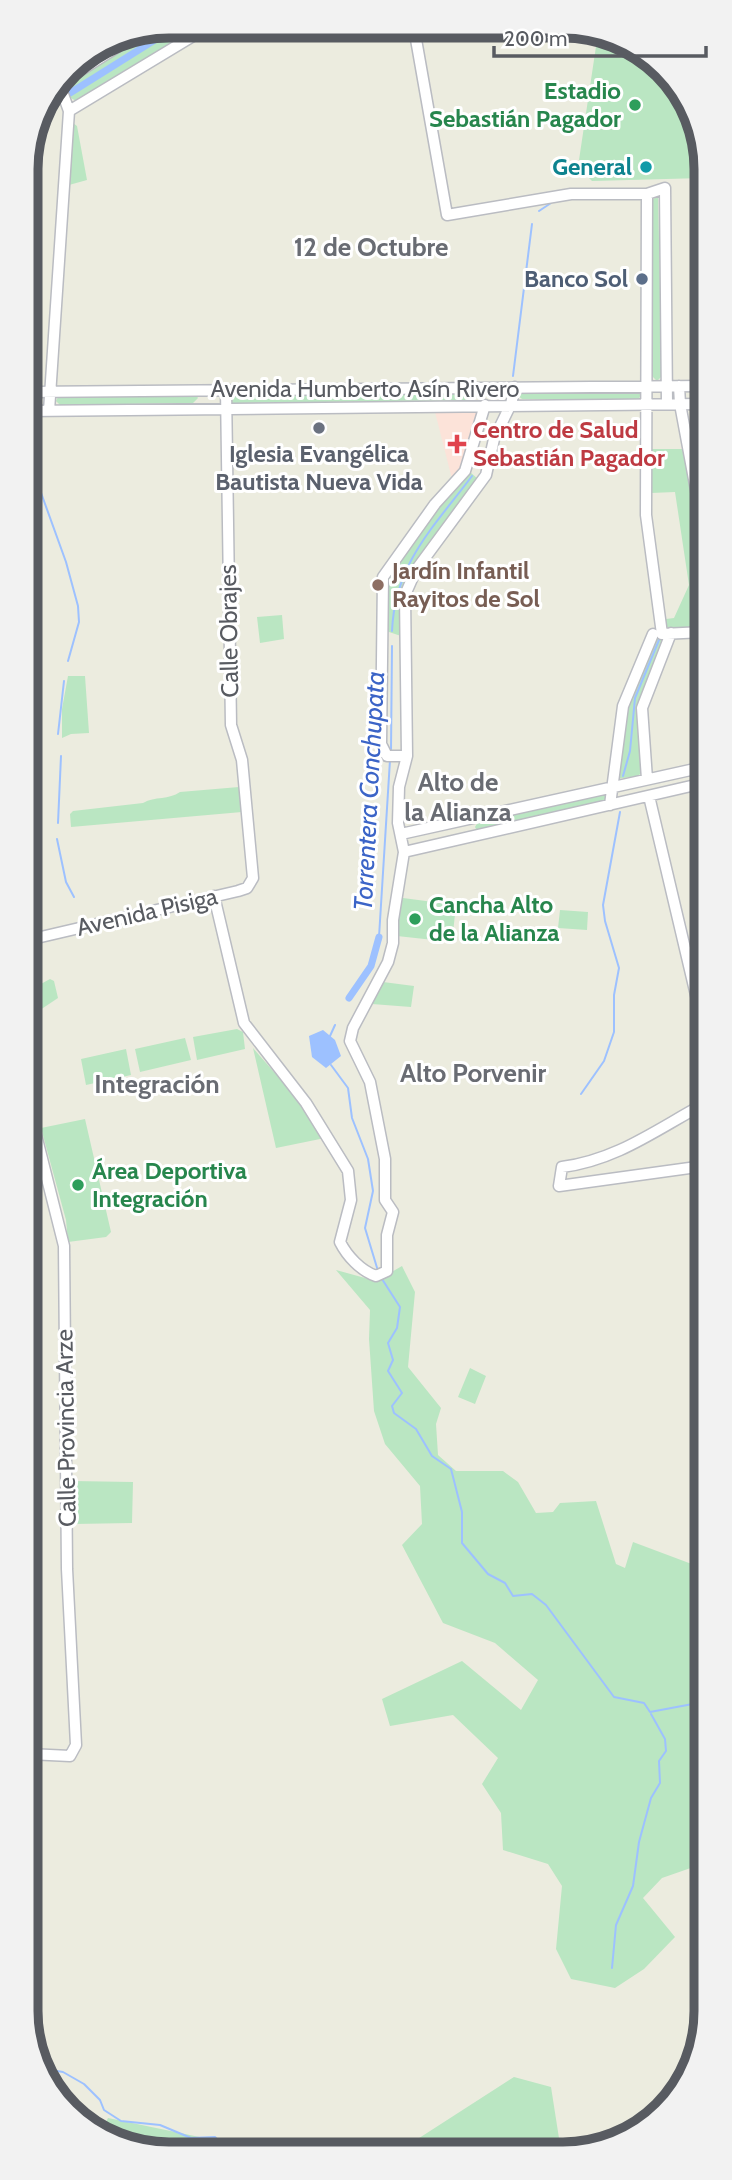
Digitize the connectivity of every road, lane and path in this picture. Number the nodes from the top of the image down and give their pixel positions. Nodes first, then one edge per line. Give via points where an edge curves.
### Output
1 (188, 38) edge
2 (416, 38) edge
3 (63, 94) edge
4 (69, 111) junction
5 (647, 194) junction
6 (646, 386) junction
7 (666, 386) junction
8 (680, 386) junction
9 (694, 386) edge
10 (476, 387) junction
11 (515, 387) junction
12 (226, 390) junction
13 (39, 392) edge
14 (49, 392) junction
15 (511, 404) junction
16 (645, 404) junction
17 (667, 404) junction
18 (680, 404) junction
19 (694, 404) edge
20 (483, 405) junction
21 (226, 408) junction
22 (39, 411) edge
23 (49, 411) junction
24 (694, 478) edge
25 (694, 632) edge
26 (662, 634) junction
27 (398, 756) junction
28 (694, 769) edge
29 (647, 779) junction
30 (694, 785) edge
31 (611, 788) junction
32 (649, 796) junction
33 (610, 805) junction
34 (401, 834) junction
35 (404, 852) junction
36 (253, 870) joint
37 (214, 896) junction
38 (39, 937) edge
39 (694, 986) edge
40 (693, 1110) edge
41 (38, 1145) edge
42 (693, 1167) edge
43 (38, 1754) edge

1 - 4 street
2 - 5 street via 447,215 571,194
3 - 4 street
4 - 14 street
5 - 6 street
5 - 7 street via 665,188
6 - 7 street, Avenida Humberto Asín Rivero
6 - 11 street, Avenida Humberto Asín Rivero
6 - 16 street
7 - 8 street, Avenida Humberto Asín Rivero
7 - 17 street
8 - 9 street, Avenida Humberto Asín Rivero
8 - 18 street
10 - 11 street, Avenida Humberto Asín Rivero
10 - 12 street, Avenida Humberto Asín Rivero
10 - 20 street
11 - 15 street
12 - 14 street, Avenida Humberto Asín Rivero
12 - 21 street, Calle Obrajes
13 - 14 street, Avenida Humberto Asín Rivero
14 - 23 street
15 - 16 street, Avenida Humberto Asín Rivero
15 - 20 street, Avenida Humberto Asín Rivero
15 - 27 street via 494,439 486,475 407,588
16 - 17 street, Avenida Humberto Asín Rivero
16 - 26 street via 646,515
17 - 18 street, Avenida Humberto Asín Rivero
18 - 19 street, Avenida Humberto Asín Rivero
18 - 24 street
20 - 21 street, Avenida Humberto Asín Rivero
20 - 27 street via 466,471 435,504 383,578 381,744
21 - 23 street, Avenida Humberto Asín Rivero
21 - 36 street, Calle Obrajes via 231,725 242,760
22 - 23 street, Avenida Humberto Asín Rivero
25 - 26 street
26 - 29 street via 642,708
26 - 31 street via 623,706
27 - 34 street
28 - 29 street
29 - 31 street
30 - 32 street
31 - 33 street
31 - 34 street
32 - 33 street
32 - 39 street
33 - 35 street
34 - 35 street
35 - 37 street via 391,953 351,1041 370,1082 385,1159 385,1200 393,1212 387,1235 387,1271 376,1276 348,1255 340,1242 351,1200 344,1161 244,1023
36 - 37 street, Avenida Pisiga via 247,888
37 - 38 street, Avenida Pisiga
40 - 42 street via 632,1146 597,1161 562,1167 559,1186
41 - 43 street, Calle Provincia Arze via 64,1246 67,1569 76,1745 70,1756

